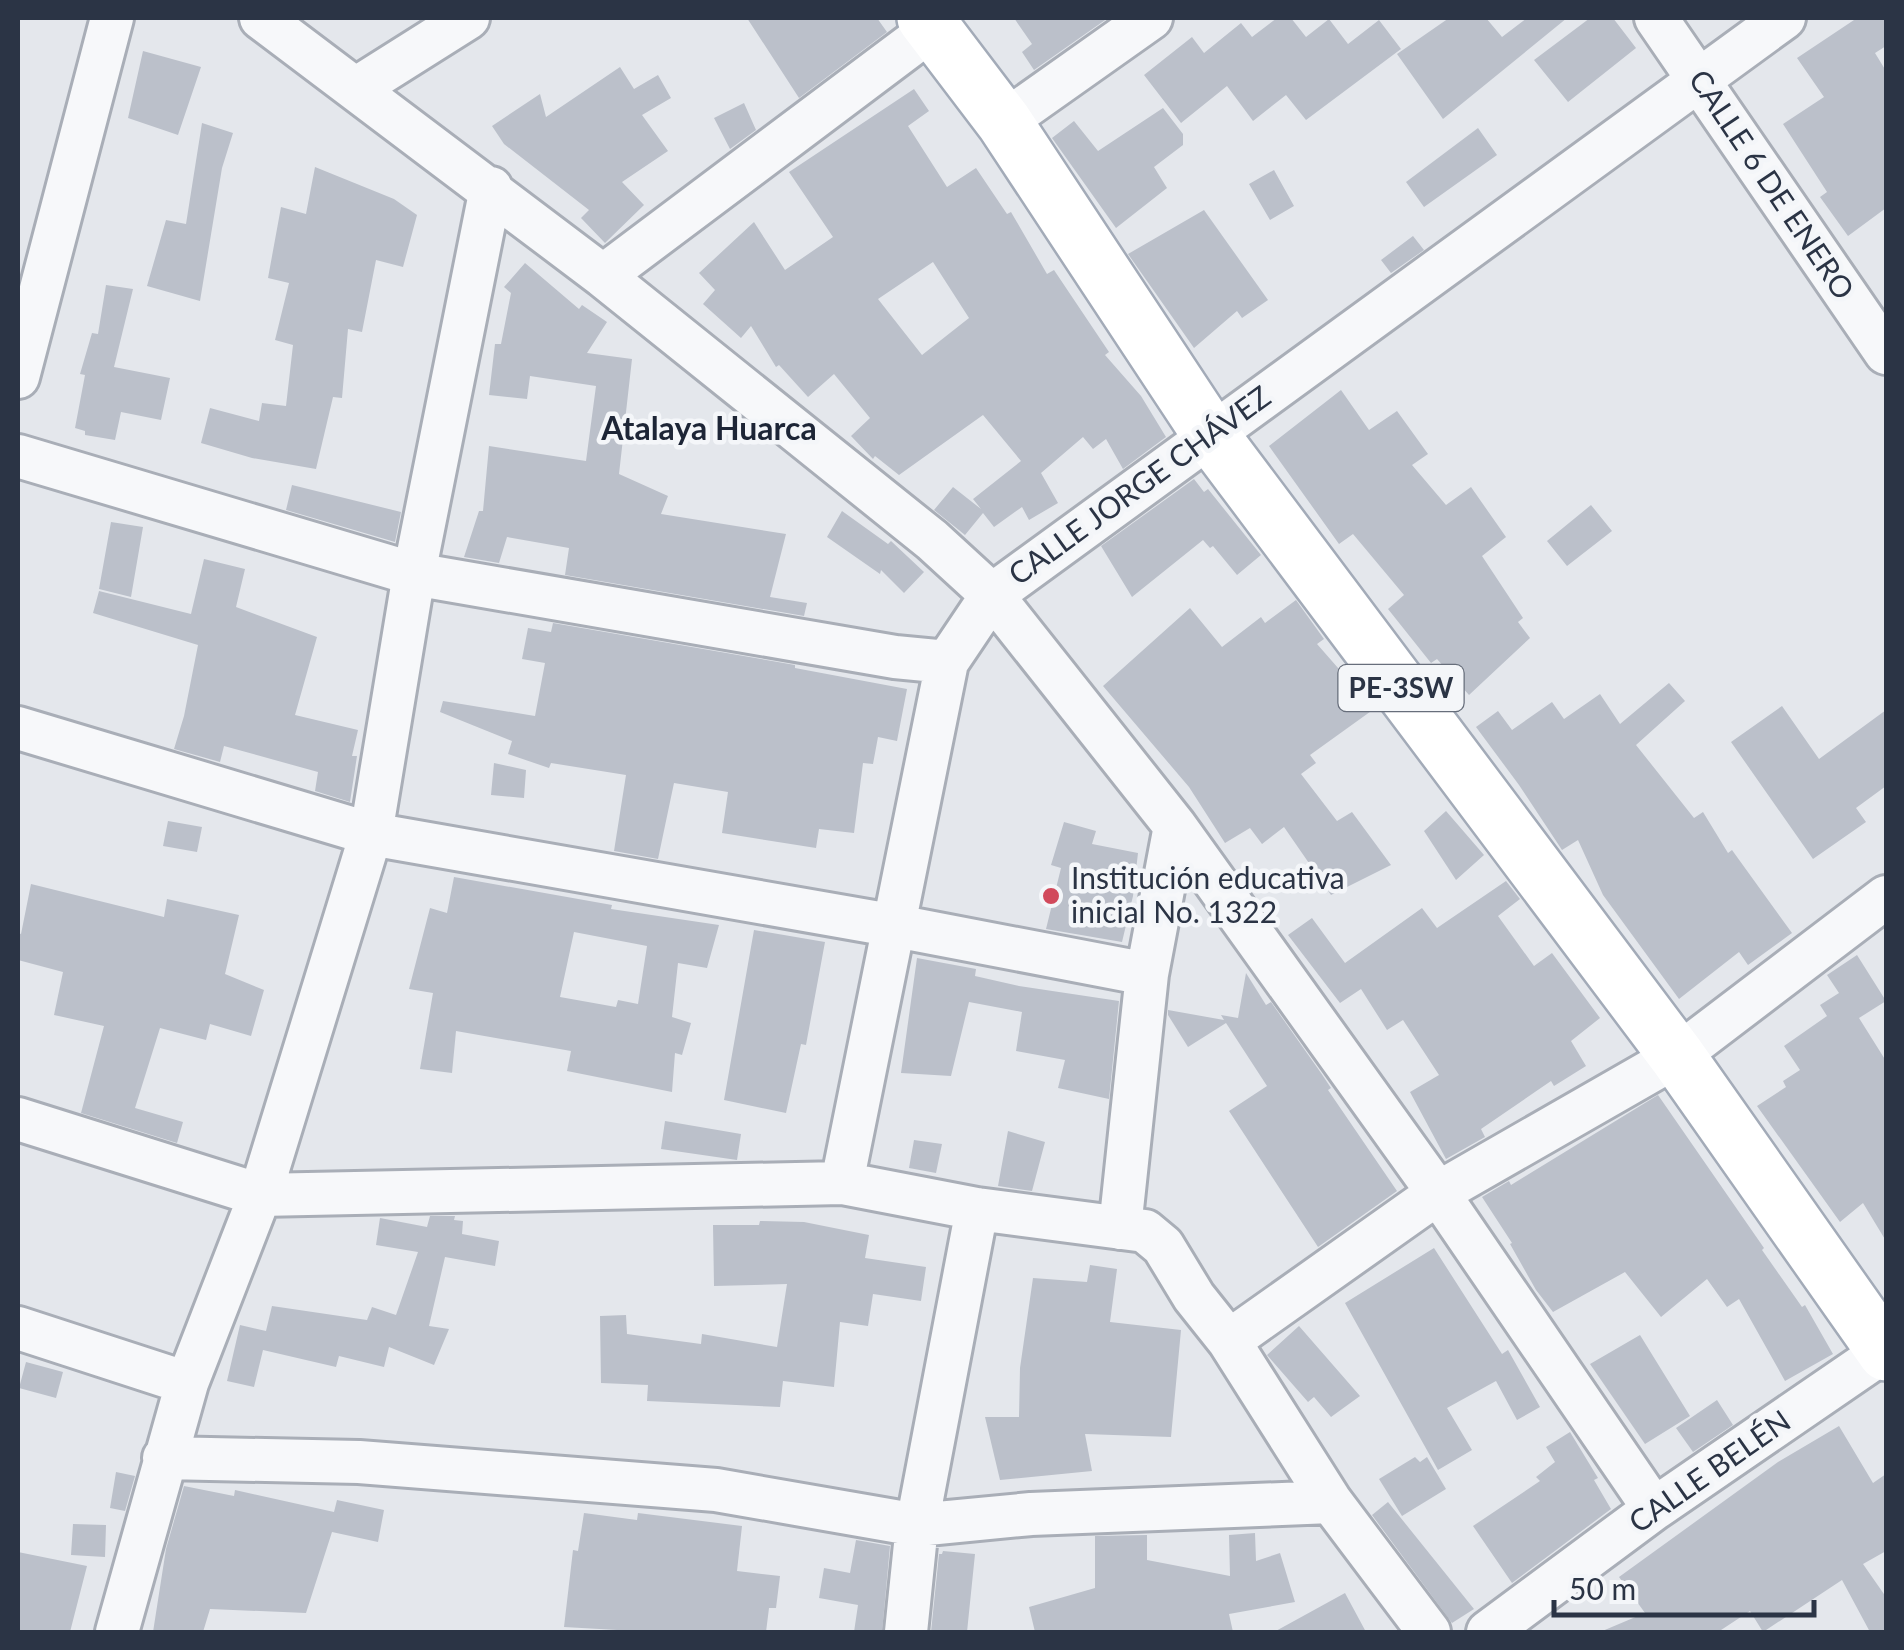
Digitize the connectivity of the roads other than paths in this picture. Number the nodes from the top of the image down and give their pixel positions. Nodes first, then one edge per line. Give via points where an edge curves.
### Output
1 (112, 18) edge
2 (261, 18) edge
3 (468, 18) edge
4 (1151, 18) edge
5 (1656, 18) edge
6 (1784, 18) edge
7 (928, 23) edge
8 (1698, 78) junction
9 (356, 88) junction
10 (1004, 122) junction
11 (490, 188) junction
12 (33, 248) edge
13 (603, 276) junction
14 (1886, 353) edge
15 (18, 377) edge
16 (1210, 434) junction
17 (18, 456) edge
18 (414, 574) junction
19 (992, 596) junction
20 (947, 662) junction
21 (18, 728) edge
22 (1175, 826) junction
23 (371, 834) junction
24 (1886, 897) edge
25 (896, 926) junction
26 (1146, 974) junction
27 (1677, 1056) junction
28 (18, 1119) edge
29 (842, 1183) junction
30 (1438, 1193) junction
31 (260, 1195) junction
32 (977, 1209) junction
33 (1120, 1228) junction
34 (18, 1328) edge
35 (1229, 1342) junction
36 (1886, 1351) edge
37 (186, 1383) junction
38 (164, 1458) junction
39 (1330, 1502) junction
40 (1654, 1509) junction
41 (917, 1524) junction
42 (116, 1632) edge
43 (906, 1632) edge
44 (1429, 1632) edge
45 (1488, 1632) edge

1 - 12 street
2 - 9 street
3 - 9 street
4 - 10 street
5 - 8 street, CALLE 6 DE ENERO
6 - 8 street, CALLE JORGE CHÁVEZ
7 - 10 main road, PE-3SW
7 - 13 street
8 - 14 street, CALLE 6 DE ENERO
8 - 16 street, CALLE JORGE CHÁVEZ
9 - 11 street
10 - 16 main road, PE-3SW
11 - 13 street
11 - 18 street
12 - 15 street
13 - 19 street via 932,540
16 - 19 street, CALLE JORGE CHÁVEZ
16 - 27 main road, PE-3SW
17 - 18 street
18 - 20 street
18 - 23 street
19 - 20 street, CALLE JORGE CHÁVEZ
19 - 22 street
20 - 25 street, CALLE JORGE CHÁVEZ
21 - 23 street
22 - 26 street
22 - 30 street
23 - 25 street
23 - 31 street
24 - 27 street
25 - 26 street
25 - 29 street, CALLE JORGE CHÁVEZ
26 - 33 street
27 - 30 street
27 - 36 main road, PE-3SW
28 - 31 street
29 - 31 street
29 - 32 street
30 - 35 street
30 - 40 street
31 - 37 street
32 - 33 street
32 - 41 street
33 - 35 street via 1145,1231 1163,1246
34 - 37 street
35 - 39 street
36 - 40 street, CALLE BELÉN
37 - 38 street
38 - 41 street via 359,1462 716,1490
38 - 42 street
39 - 41 street
39 - 44 street
40 - 45 street, CALLE BELÉN
41 - 43 street

